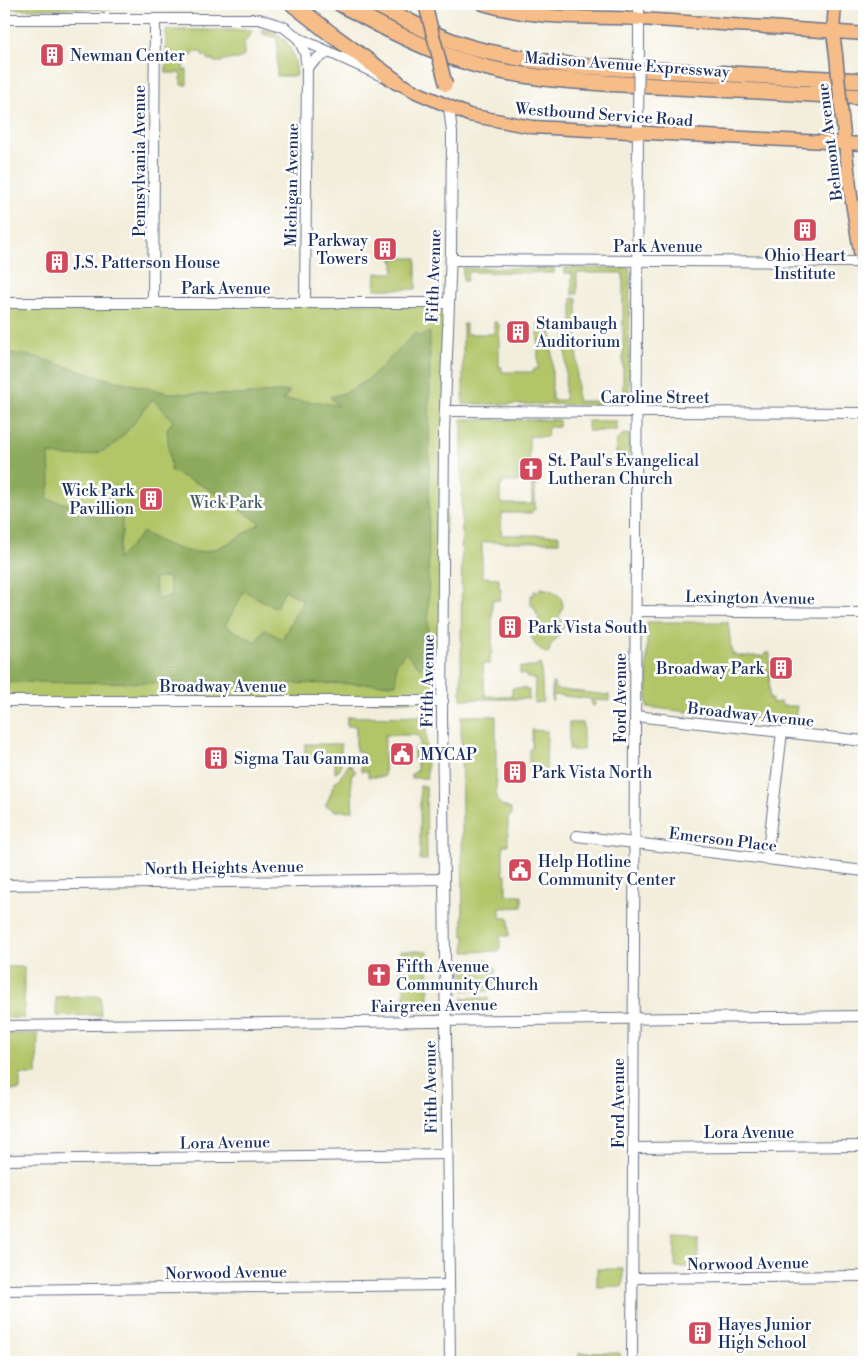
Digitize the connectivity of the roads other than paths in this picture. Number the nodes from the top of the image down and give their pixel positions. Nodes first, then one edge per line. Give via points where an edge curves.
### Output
1 (293, 4) edge
2 (341, 4) edge
3 (375, 4) edge
4 (425, 4) edge
5 (483, 4) edge
6 (639, 4) edge
7 (835, 4) edge
8 (4, 19) edge
9 (155, 19) junction
10 (639, 19) junction
11 (833, 32) junction
12 (864, 34) edge
13 (298, 38) junction
14 (329, 52) junction
15 (307, 68) junction
16 (864, 81) edge
17 (396, 82) junction
18 (864, 96) edge
19 (449, 107) junction
20 (638, 133) junction
21 (844, 144) junction
22 (864, 144) edge
23 (451, 260) junction
24 (638, 260) junction
25 (863, 262) edge
26 (864, 276) edge
27 (4, 302) edge
28 (305, 302) junction
29 (153, 303) junction
30 (449, 303) junction
31 (445, 411) junction
32 (637, 412) junction
33 (864, 413) edge
34 (636, 611) junction
35 (864, 613) edge
36 (4, 701) edge
37 (443, 701) junction
38 (635, 716) junction
39 (782, 732) junction
40 (864, 741) edge
41 (577, 836) dead end
42 (635, 843) junction
43 (767, 859) junction
44 (864, 871) edge
45 (444, 879) junction
46 (4, 885) edge
47 (864, 1016) edge
48 (634, 1018) junction
49 (445, 1020) junction
50 (4, 1026) edge
51 (864, 1146) edge
52 (633, 1148) junction
53 (447, 1154) junction
54 (4, 1160) edge
55 (864, 1276) edge
56 (632, 1278) junction
57 (449, 1285) junction
58 (4, 1290) edge
59 (450, 1362) edge
60 (632, 1362) edge

1 - 17 highway
2 - 18 highway, Madison Avenue Expressway via 425,47 458,60 511,73 550,79
3 - 16 highway, Madison Avenue Expressway via 455,42 531,61
4 - 19 main road, Fifth Avenue, bridge
5 - 10 main road via 540,16
6 - 10 street, Ford Avenue
7 - 11 main road, Belmont Avenue
8 - 9 street, Westbound Service Road
9 - 13 street, Westbound Service Road via 260,19 284,27
9 - 29 street, Pennsylvania Avenue
10 - 11 main road
10 - 20 street, Ford Avenue, bridge
11 - 12 main road
11 - 21 main road, Belmont Avenue, bridge
13 - 14 street, Westbound Service Road
13 - 15 street, Michigan Avenue
14 - 15 street
14 - 17 street, Westbound Service Road
15 - 28 street, Michigan Avenue
17 - 19 main road, Westbound Service Road
19 - 20 main road, Westbound Service Road via 512,124
19 - 23 street, Fifth Avenue via 452,133
20 - 21 main road, Westbound Service Road
20 - 24 street, Ford Avenue
21 - 22 main road, Westbound Service Road
21 - 25 main road, Belmont Avenue
23 - 24 street, Park Avenue
23 - 30 street, Fifth Avenue
24 - 25 street, Park Avenue
24 - 32 street, Ford Avenue
25 - 26 main road, Belmont Avenue
27 - 29 street, Park Avenue
28 - 29 street, Park Avenue
28 - 30 street, Park Avenue
30 - 31 street, Fifth Avenue
31 - 32 street, Caroline Street
31 - 37 street, Fifth Avenue
32 - 33 street, Caroline Street
32 - 34 street, Ford Avenue
34 - 35 street, Lexington Avenue
34 - 38 street, Ford Avenue
36 - 37 street, Broadway Avenue
37 - 45 street, Fifth Avenue
38 - 39 street, Broadway Avenue
38 - 42 street, Ford Avenue
39 - 40 street, Broadway Avenue
39 - 43 street
41 - 42 street, Emerson Place
42 - 43 street, Emerson Place
42 - 48 street, Ford Avenue
43 - 44 street, Emerson Place
45 - 46 street, North Heights Avenue
45 - 49 street, Fifth Avenue
47 - 48 street, Fairgreen Avenue
48 - 49 street, Fairgreen Avenue
48 - 52 street, Ford Avenue
49 - 50 street, Fairgreen Avenue
49 - 53 street, Fifth Avenue
51 - 52 street, Lora Avenue
52 - 56 street, Ford Avenue
53 - 54 street, Lora Avenue
53 - 57 street, Fifth Avenue
55 - 56 street, Norwood Avenue
56 - 60 street, Ford Avenue
57 - 58 street, Norwood Avenue
57 - 59 street, Fifth Avenue

